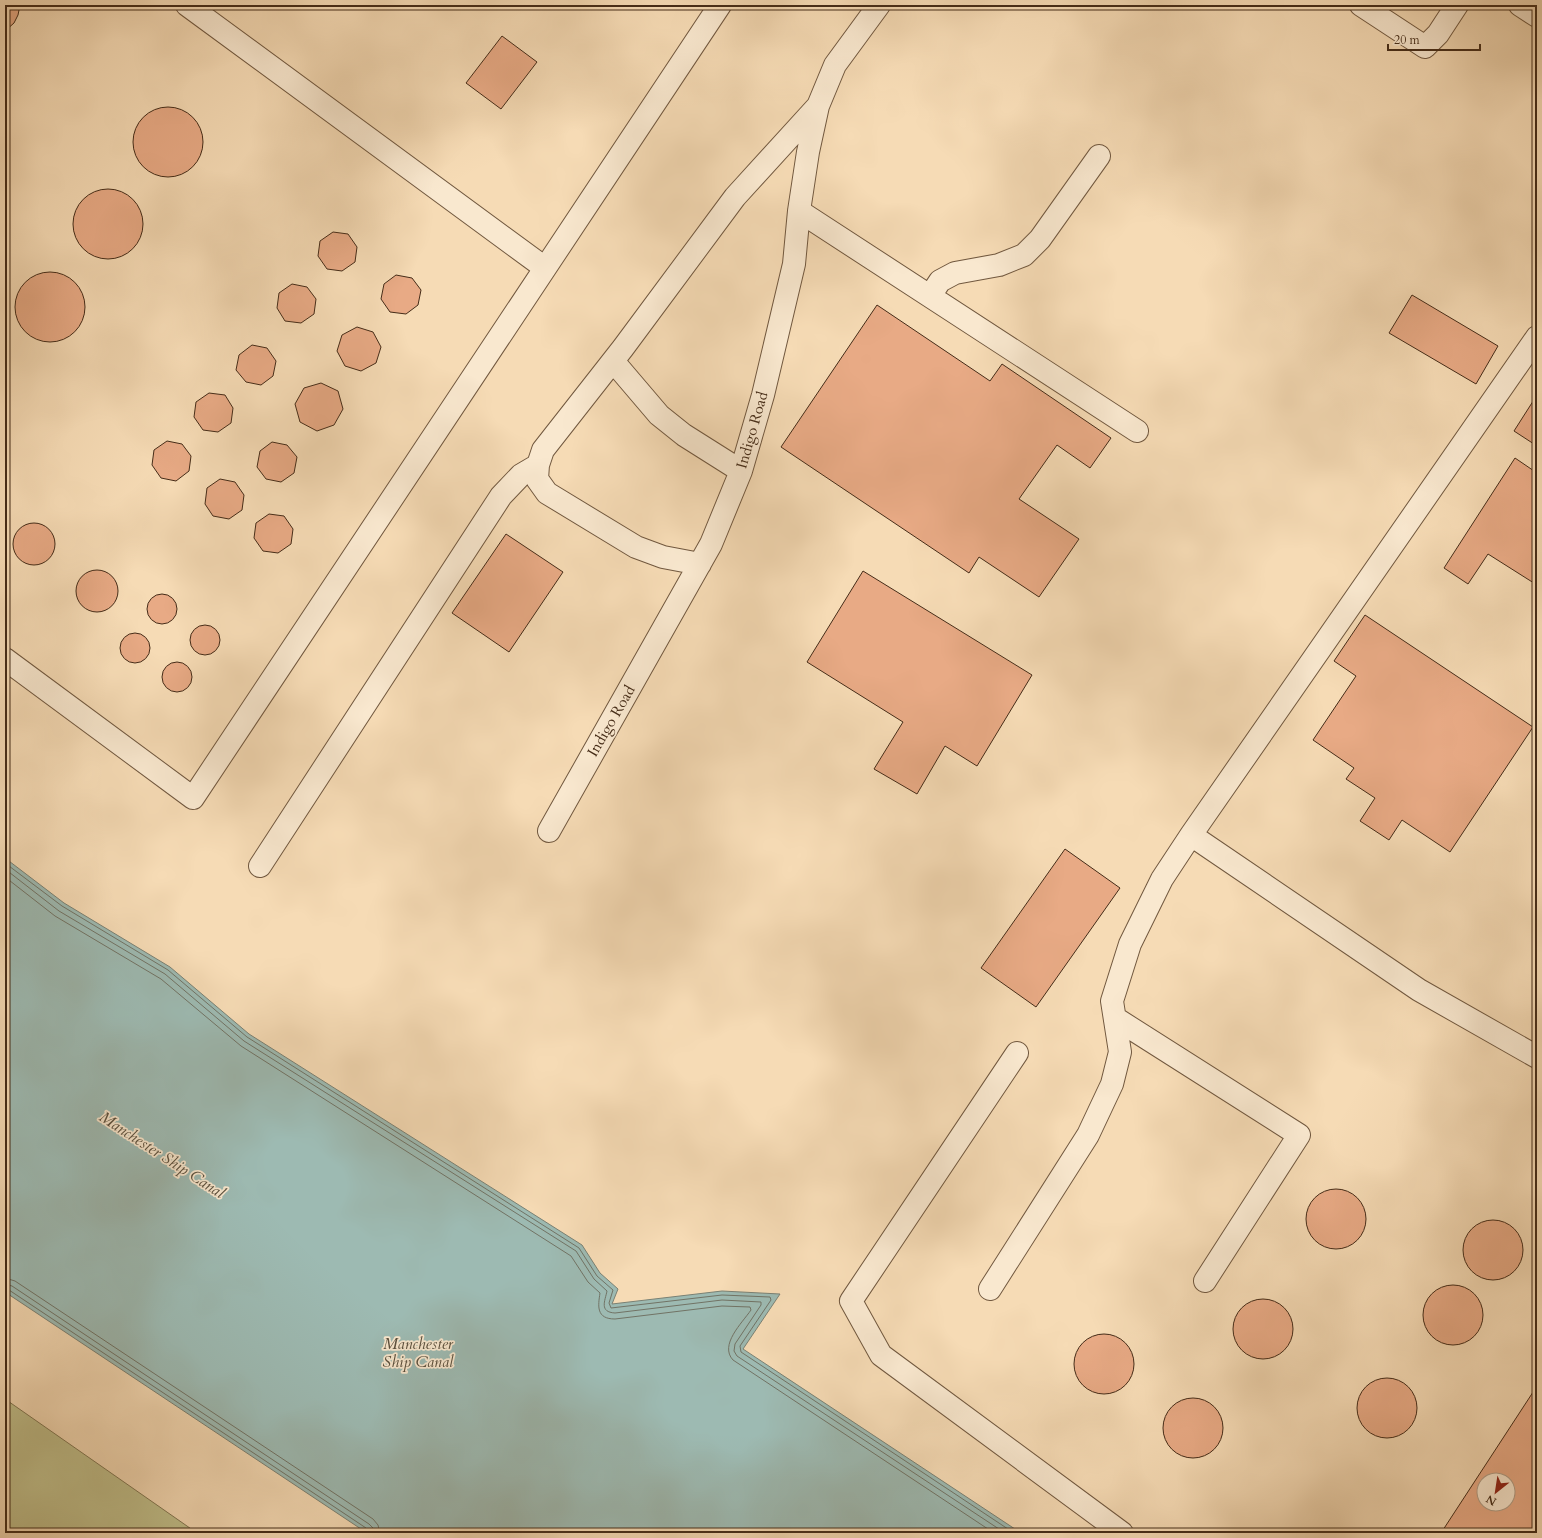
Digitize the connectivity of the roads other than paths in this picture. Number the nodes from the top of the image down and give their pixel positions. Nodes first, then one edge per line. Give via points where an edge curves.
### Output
1 (187, 5) edge
2 (720, 5) edge
3 (879, 5) edge
4 (1361, 5) edge
5 (1457, 5) edge
6 (1520, 5) edge
7 (1537, 16) edge
8 (818, 106) junction
9 (1099, 156) dead end
10 (799, 211) junction
11 (544, 268) junction
12 (930, 296) junction
13 (1537, 337) edge
14 (613, 361) junction
15 (1137, 431) dead end
16 (538, 465) junction
17 (741, 471) junction
18 (700, 564) junction
19 (5, 659) edge
20 (549, 831) dead end
21 (1191, 835) junction
22 (260, 866) dead end
23 (1115, 1018) junction
24 (1017, 1053) dead end
25 (1537, 1057) edge
26 (1205, 1281) dead end
27 (990, 1289) dead end
28 (1122, 1533) edge

1 - 11 lane
2 - 11 lane
3 - 8 lane, Indigo Road via 835,66
4 - 5 lane via 1425,47 1438,34
6 - 7 lane
8 - 10 lane, Indigo Road
8 - 14 lane via 735,197
9 - 12 lane via 1040,239 1024,255 999,265 955,273 940,281
10 - 12 lane
10 - 17 lane, Indigo Road via 794,264
11 - 19 lane via 193,798
12 - 15 lane
13 - 21 lane
14 - 16 lane via 543,450
14 - 17 lane via 659,416
16 - 18 lane via 537,479 547,493 613,534 636,547 664,557
16 - 22 lane via 521,475 501,496
17 - 18 lane, Indigo Road via 712,544
18 - 20 lane, Indigo Road
21 - 23 lane via 1162,879 1130,944 1112,1001
21 - 25 lane via 1420,990
23 - 26 lane via 1299,1135
23 - 27 lane via 1120,1052 1112,1084 1088,1136
24 - 28 lane via 851,1301 881,1355

